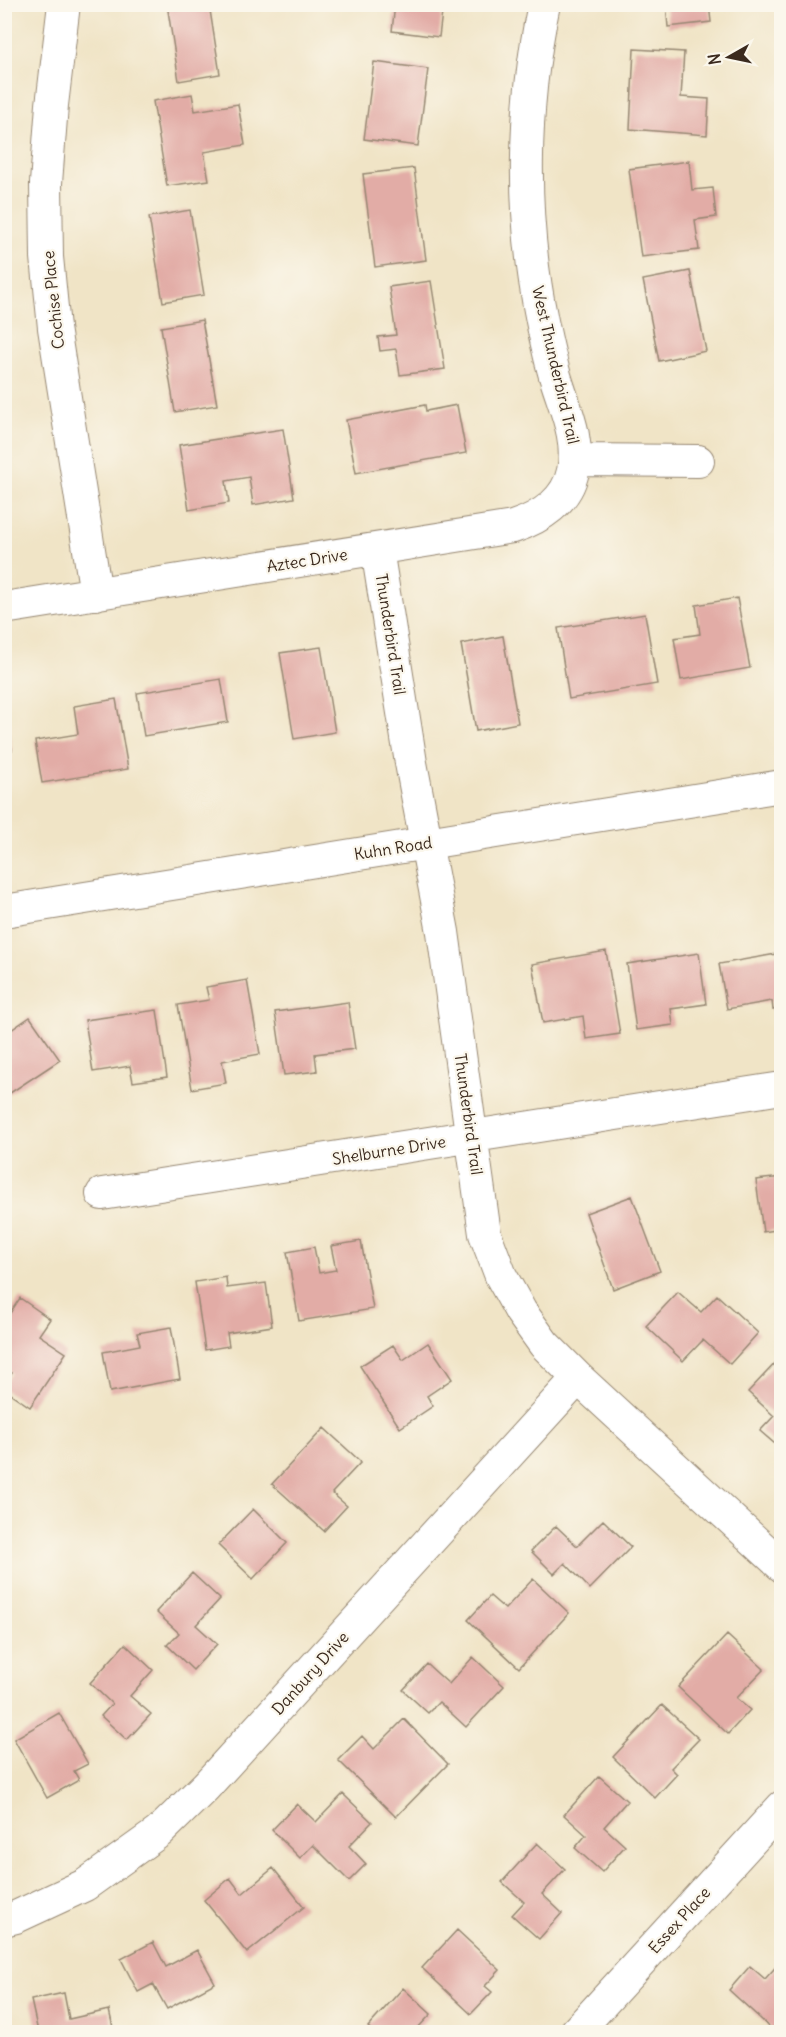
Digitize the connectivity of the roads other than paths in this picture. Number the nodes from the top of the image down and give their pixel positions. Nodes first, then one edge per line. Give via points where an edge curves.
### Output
1 (64, 4) edge
2 (544, 4) edge
3 (575, 460) junction
4 (698, 461) dead end
5 (377, 549) junction
6 (96, 594) junction
7 (4, 608) edge
8 (782, 786) edge
9 (427, 843) junction
10 (4, 911) edge
11 (782, 1088) edge
12 (473, 1138) junction
13 (102, 1194) dead end
14 (578, 1378) junction
15 (782, 1566) edge
16 (782, 1808) edge
17 (4, 1920) edge
18 (576, 2032) edge

1 - 6 street, Cochise Place via 46,183 47,257 54,328
2 - 3 street, West Thunderbird Trail via 527,142 528,212 542,320 576,443
3 - 4 street, West Thunderbird Trail
3 - 5 street, Aztec Drive via 566,491 543,514 527,523
5 - 6 street, Aztec Drive
5 - 9 street, Thunderbird Trail
6 - 7 street, Aztec Drive
8 - 9 street, Kuhn Road
9 - 10 street, Kuhn Road
9 - 12 street, Thunderbird Trail
11 - 12 street, Shelburne Drive
12 - 13 street, Shelburne Drive
12 - 14 street, Thunderbird Trail via 485,1234 501,1276 544,1344
14 - 15 street, Thunderbird Trail
14 - 17 street, Danbury Drive via 206,1786 159,1832 85,1885
16 - 18 street, Essex Place

